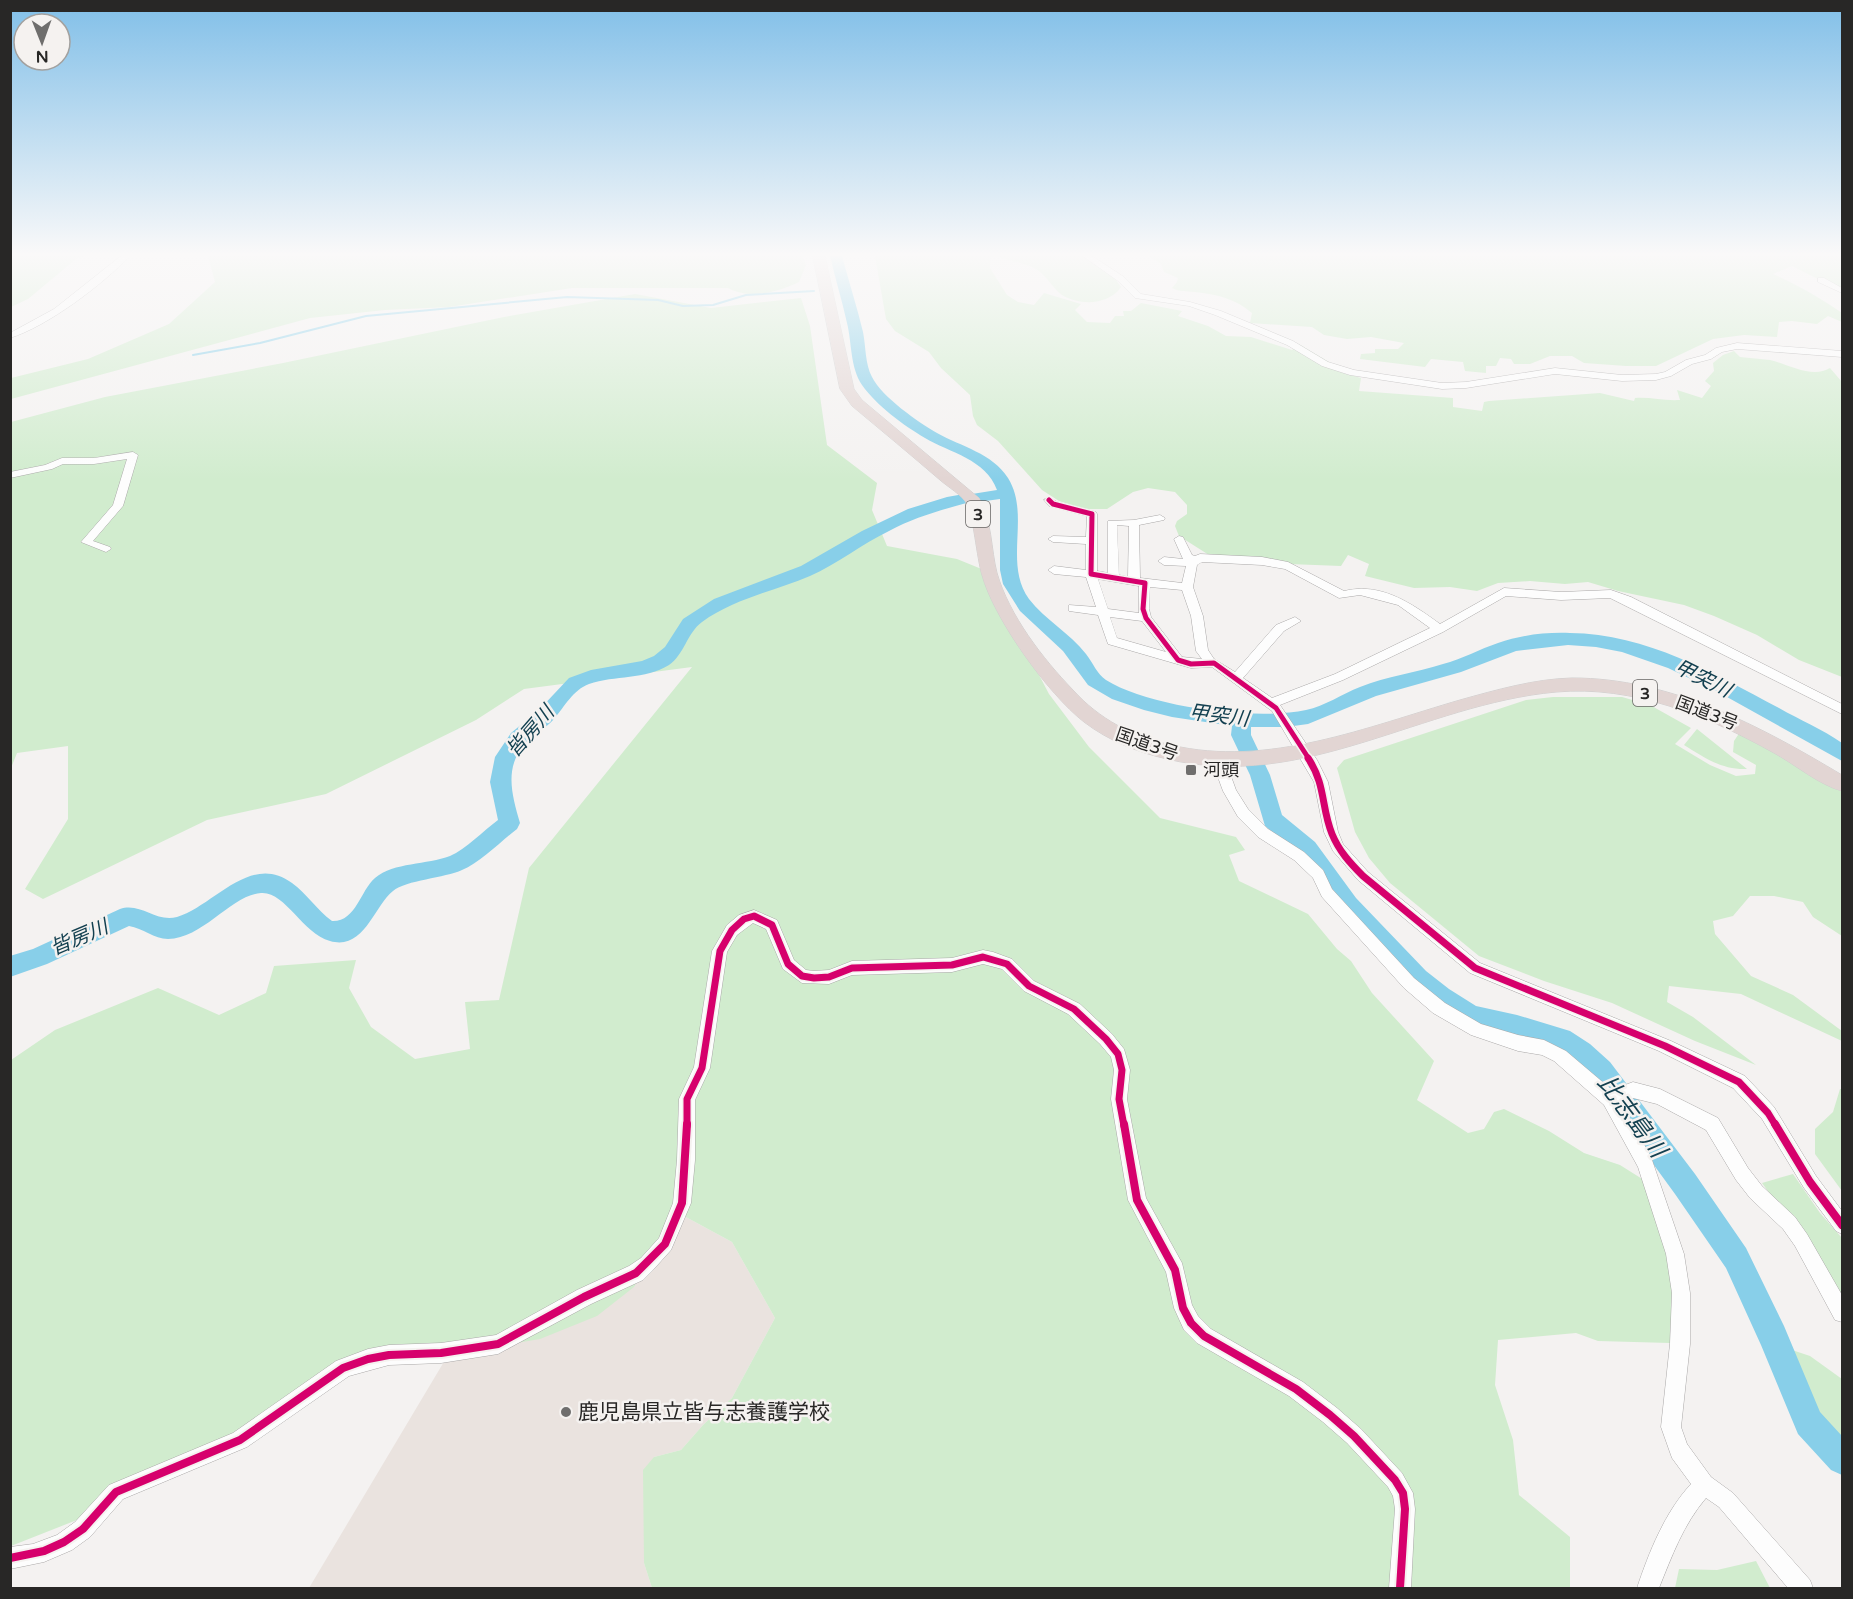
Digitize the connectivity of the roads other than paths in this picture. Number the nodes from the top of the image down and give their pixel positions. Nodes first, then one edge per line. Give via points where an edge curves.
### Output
1 (834, 331) edge
2 (1260, 331) edge
3 (1842, 354) edge
4 (10, 475) edge
5 (1049, 500) dead end
6 (111, 515) junction
7 (1154, 515) dead end
8 (122, 523) dead end
9 (1134, 523) junction
10 (1053, 539) dead end
11 (1179, 539) dead end
12 (1092, 541) junction
13 (106, 549) dead end
14 (1164, 561) dead end
15 (1194, 562) junction
16 (1054, 570) dead end
17 (1091, 574) junction
18 (1114, 578) junction
19 (1140, 582) junction
20 (1187, 587) junction
21 (1074, 608) dead end
22 (1103, 612) junction
23 (1146, 618) junction
24 (1295, 621) dead end
25 (1439, 629) junction
26 (1178, 660) junction
27 (1211, 663) junction
28 (1236, 678) junction
29 (1273, 706) junction
30 (1842, 709) edge
31 (1300, 746) junction
32 (1219, 761) junction
33 (1842, 784) edge
34 (1610, 1099) junction
35 (1842, 1225) edge
36 (1842, 1313) edge
37 (1704, 1484) junction
38 (10, 1558) edge
39 (1400, 1588) edge
40 (1648, 1588) edge
41 (1802, 1588) edge

1 - 32 highway, 国道3号 / 3 via 851,396 974,501 987,567 1000,602 1074,705 1093,721 1131,741 1163,752
2 - 3 street via 1325,364 1353,373 1443,386 1563,371 1656,377 1737,346
4 - 6 street via 63,461 133,455 118,506
5 - 12 street via 1092,514
6 - 8 street
6 - 13 street via 86,542
7 - 9 street
9 - 18 street via 1115,523
9 - 19 street
10 - 12 street
11 - 15 street via 1187,557
12 - 17 street
14 - 15 street
15 - 20 street
15 - 25 street via 1218,557 1288,566 1343,594 1360,591 1402,602
16 - 17 street
17 - 18 street
17 - 22 street
18 - 19 street
19 - 20 street
19 - 23 street
20 - 27 street via 1197,616 1202,651
21 - 22 street
22 - 23 street
22 - 26 street via 1112,641
23 - 26 street
24 - 28 street via 1280,628
25 - 29 street
25 - 30 street via 1504,592 1611,594
26 - 27 street
27 - 28 street
28 - 29 street
29 - 31 street
31 - 32 highway, 国道3号 / 3 via 1267,758
31 - 33 highway, 国道3号 / 3 via 1326,747 1513,692 1583,684 1653,694 1702,709 1754,731
31 - 35 street via 1321,782 1338,847 1363,876 1475,968 1665,1046 1739,1082 1768,1113 1804,1173
32 - 34 street via 1243,813 1318,874 1327,893 1409,983 1438,1008 1477,1030 1560,1056
34 - 36 street via 1633,1090 1660,1097 1712,1124 1742,1174 1801,1240
34 - 37 street via 1646,1163 1675,1254 1682,1293 1671,1427 1678,1451
37 - 40 street via 1676,1521
37 - 41 street via 1726,1500
38 - 39 street via 31,1557 72,1537 116,1492 240,1440 343,1368 389,1355 441,1353 498,1344 647,1264 665,1244 682,1203 687,1099 702,1068 720,951 732,930 754,916 772,925 788,964 802,976 829,977 852,968 952,965 993,958 1007,964 1029,986 1074,1009 1106,1039 1118,1054 1122,1070 1119,1100 1137,1200 1175,1270 1187,1316 1204,1336 1296,1389 1330,1415 1395,1480 1403,1493 1405,1509

